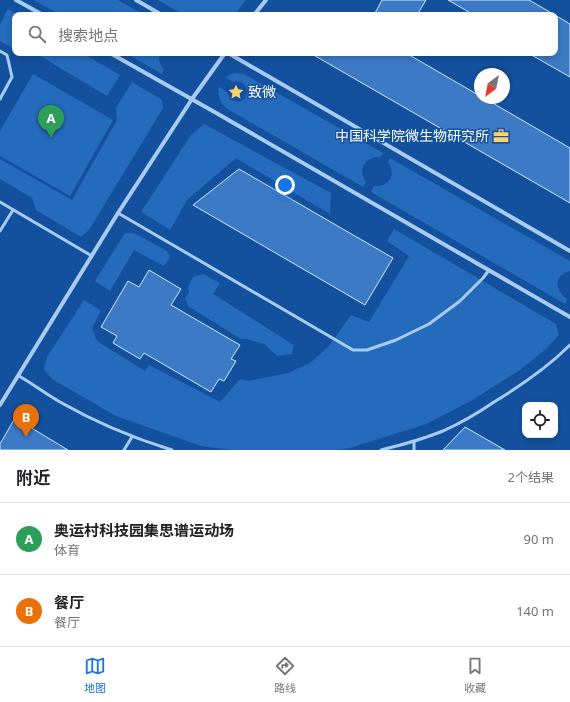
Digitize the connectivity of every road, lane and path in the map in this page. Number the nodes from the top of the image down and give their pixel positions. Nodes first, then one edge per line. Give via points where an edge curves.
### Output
1 (16, 0) edge
2 (136, 0) edge
3 (266, 0) edge
4 (38, 12) edge
5 (157, 12) edge
6 (256, 12) edge
7 (0, 51) edge
8 (115, 56) edge
9 (224, 56) edge
10 (231, 56) edge
11 (0, 99) edge
12 (192, 99) junction
13 (0, 202) edge
14 (13, 210) junction
15 (118, 213) junction
16 (0, 231) edge
17 (570, 251) edge
18 (92, 256) junction
19 (489, 270) junction
20 (570, 317) edge
21 (570, 345) edge
22 (19, 376) junction
23 (0, 405) edge
24 (132, 437) junction
25 (414, 441) junction
26 (124, 450) edge
27 (172, 450) edge
28 (381, 450) edge
29 (414, 450) edge

1 - 4 street
2 - 5 street
3 - 6 street
7 - 11 lane via 8,55 12,77
8 - 12 street
9 - 12 street
10 - 17 street
12 - 15 street
12 - 19 street
13 - 14 lane
14 - 16 lane
14 - 18 lane
15 - 18 street
15 - 19 lane via 353,350 367,350 396,340 428,324 460,302
18 - 22 street
19 - 20 street
21 - 25 lane via 536,375 478,412 444,431
22 - 23 street
22 - 24 lane via 59,402
24 - 26 lane
24 - 27 lane
25 - 28 lane
25 - 29 lane

